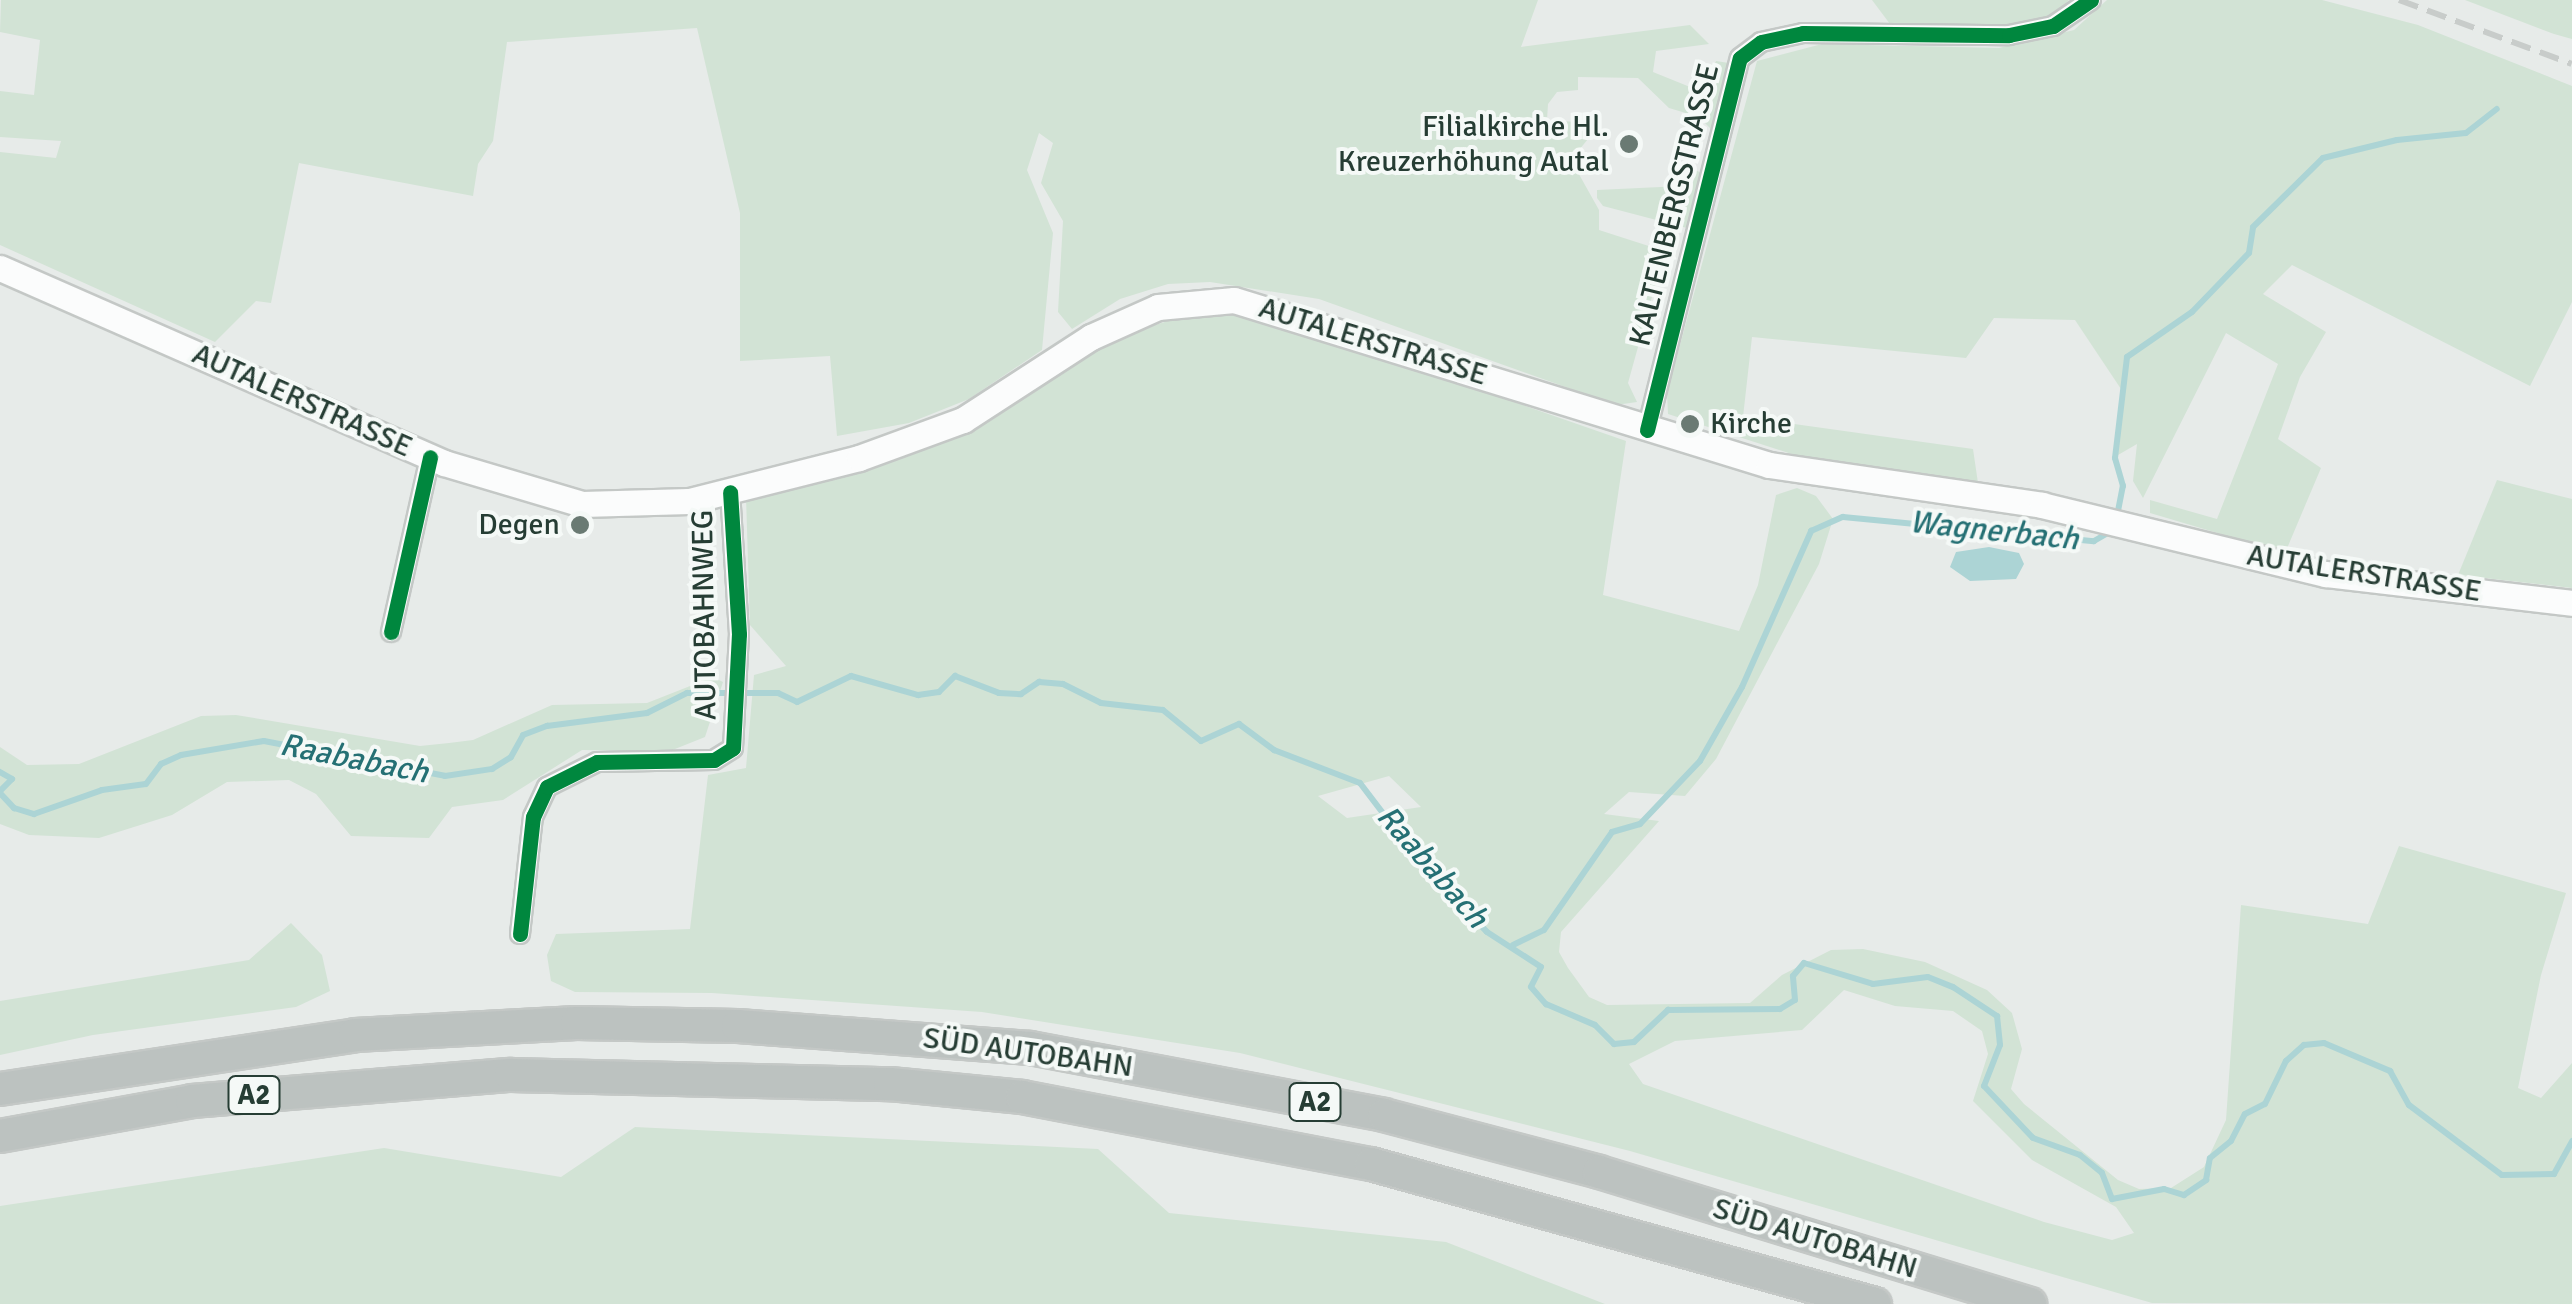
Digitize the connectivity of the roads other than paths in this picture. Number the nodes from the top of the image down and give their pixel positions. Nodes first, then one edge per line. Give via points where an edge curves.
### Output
1 (2091, 0) edge
2 (0, 268) edge
3 (1647, 430) junction
4 (430, 457) junction
5 (730, 492) junction
6 (2572, 603) edge
7 (391, 632) dead end
8 (520, 934) dead end
9 (0, 1089) edge
10 (0, 1136) edge
11 (1875, 1304) edge
12 (2030, 1304) edge

1 - 3 street, KALTENBERGSTRASSE via 2052,26 2009,35 1803,33 1761,42 1740,58
2 - 4 main road, AUTALERSTRASSE
3 - 5 main road, AUTALERSTRASSE via 1234,300 1158,307 1092,337 964,420 859,458
3 - 6 main road, AUTALERSTRASSE via 1770,465 2099,516 2326,574
4 - 5 main road, AUTALERSTRASSE via 582,504 634,506
4 - 7 street
5 - 8 street, AUTOBAHNWEG via 733,748 722,758 597,762 547,786 533,817
9 - 12 highway, SÜD AUTOBAHN / A2 via 355,1035 577,1023 1030,1048 1384,1115 1599,1172
10 - 11 highway, SÜD AUTOBAHN / A2 via 192,1102 511,1075 890,1084 1155,1119 1407,1173

